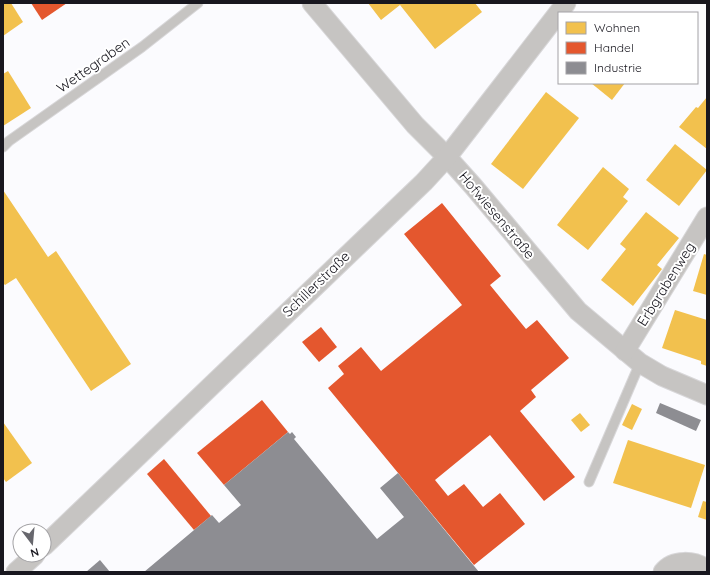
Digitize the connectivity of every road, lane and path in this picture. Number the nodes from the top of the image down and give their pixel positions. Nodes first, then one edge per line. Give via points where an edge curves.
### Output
1 (198, 3) edge
2 (312, 3) edge
3 (566, 3) edge
4 (559, 12) edge
5 (558, 13) edge
6 (3, 147) edge
7 (447, 156) junction
8 (707, 218) edge
9 (625, 351) junction
10 (640, 363) junction
11 (707, 395) edge
12 (589, 482) dead end
13 (52, 538) edge
14 (26, 563) edge
15 (707, 570) edge
16 (16, 572) edge
17 (663, 572) edge

1 - 6 lane, Wettegraben via 142,47
2 - 7 street, Hofwiesenstraße via 415,125
3 - 4 street, Schillerstraße
5 - 7 street, Schillerstraße
7 - 9 street, Hofwiesenstraße via 578,311
7 - 13 street, Schillerstraße via 424,182
8 - 9 street, Erbgrabenweg
9 - 10 street, Hofwiesenstraße
10 - 11 street, Hofwiesenstraße via 662,376
10 - 12 lane
14 - 16 street
15 - 17 street via 692,562 677,563

